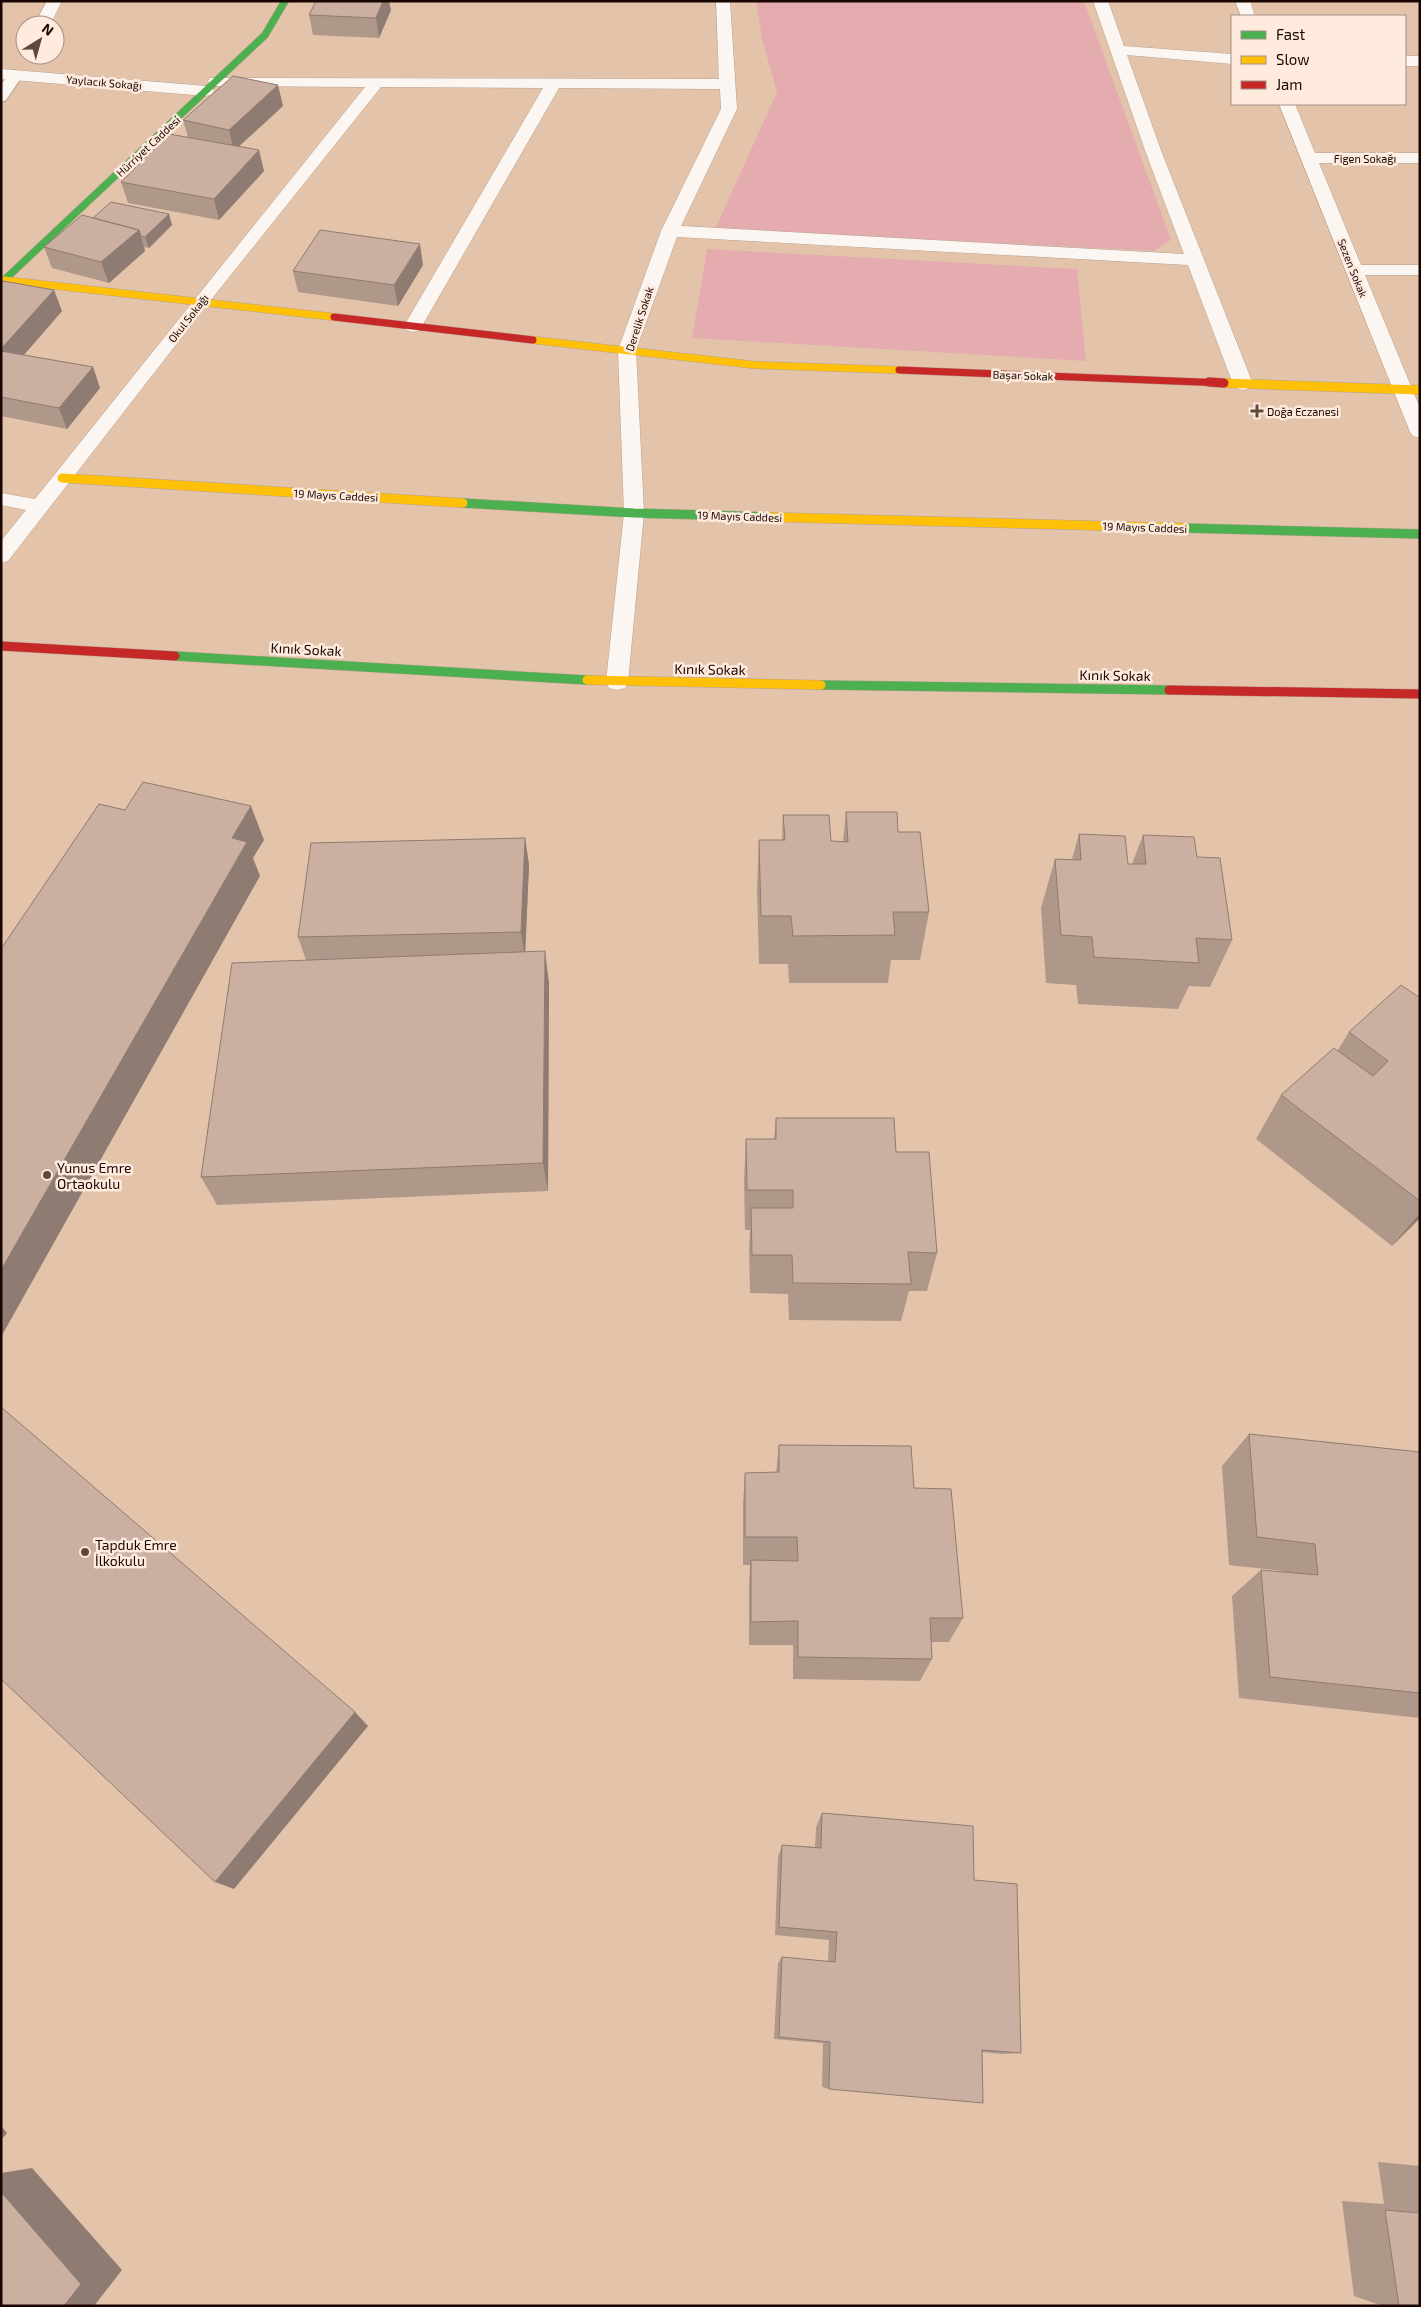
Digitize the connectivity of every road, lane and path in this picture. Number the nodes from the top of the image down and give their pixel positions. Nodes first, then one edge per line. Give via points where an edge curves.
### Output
1 (55, 1) edge
2 (284, 1) edge
3 (723, 1) edge
4 (1100, 1) edge
5 (1242, 1) edge
6 (47, 15) edge
7 (1248, 15) edge
8 (1118, 50) junction
9 (1231, 59) edge
10 (1420, 61) edge
11 (1406, 62) edge
12 (13, 70) edge
13 (377, 82) junction
14 (554, 83) junction
15 (728, 84) junction
16 (211, 86) junction
17 (1, 97) edge
18 (1287, 105) edge
19 (1310, 158) junction
20 (1420, 158) edge
21 (670, 231) junction
22 (1195, 260) junction
23 (1354, 270) junction
24 (1420, 270) edge
25 (3, 281) edge
26 (200, 302) junction
27 (413, 326) junction
28 (627, 350) junction
29 (1244, 384) junction
30 (1411, 390) edge
31 (1420, 432) edge
32 (62, 478) junction
33 (1, 499) edge
34 (40, 506) junction
35 (634, 513) junction
36 (1420, 534) edge
37 (1, 556) edge
38 (1, 646) edge
39 (618, 682) junction
40 (1420, 694) edge

1 - 6 street
2 - 16 street, Hürriyet Caddesi via 265,35
3 - 15 street, Derelik Sokak
4 - 8 street
5 - 7 street
8 - 9 street
8 - 22 street
10 - 11 street
12 - 16 street, Yaylacık Sokağı
12 - 17 lane
13 - 14 street, Yaylacık Sokağı
13 - 16 street, Yaylacık Sokağı
13 - 26 street, Okul Sokağı
14 - 15 street, Yaylacık Sokağı
14 - 27 street
15 - 21 street, Derelik Sokak via 729,109
16 - 25 street, Hürriyet Caddesi
18 - 19 street, Sezen Sokak
19 - 20 street, Figen Sokağı
19 - 23 street, Sezen Sokak
21 - 22 street
21 - 28 street, Derelik Sokak
22 - 29 street
23 - 24 street
23 - 30 street, Sezen Sokak
25 - 26 street, Başar Sokak
26 - 27 street, Başar Sokak
26 - 32 street, Okul Sokağı
27 - 28 street, Başar Sokak
28 - 29 street, Başar Sokak via 755,365
28 - 35 street, Derelik Sokak
29 - 30 street, Başar Sokak
30 - 31 street, Sezen Sokak
32 - 34 street, Okul Sokağı
32 - 35 street, 19 Mayıs Caddesi
33 - 34 street
34 - 37 street, Okul Sokağı
35 - 36 street, 19 Mayıs Caddesi
35 - 39 street, Derelik Sokak
38 - 39 street, Kınık Sokak
39 - 40 street, Kınık Sokak

